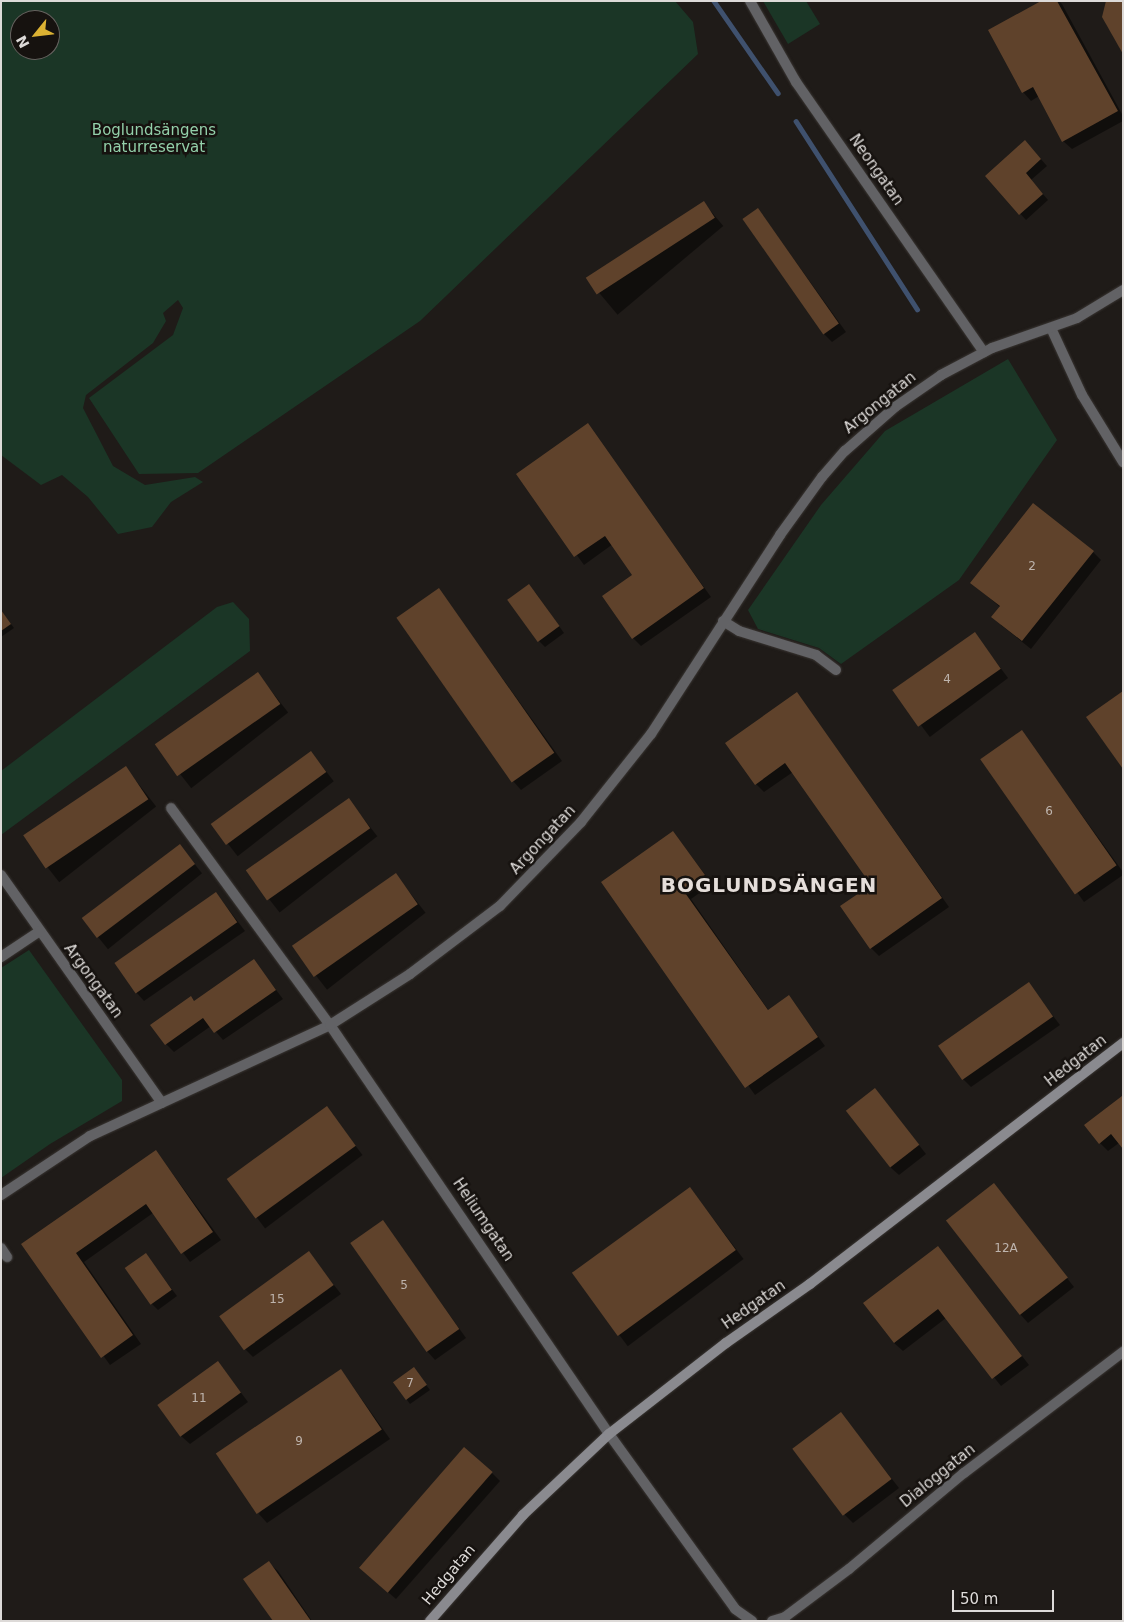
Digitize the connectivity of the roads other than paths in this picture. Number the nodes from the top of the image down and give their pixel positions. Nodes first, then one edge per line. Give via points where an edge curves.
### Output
1 (750, 1) edge
2 (1123, 290) edge
3 (1051, 328) junction
4 (984, 352) junction
5 (1123, 462) edge
6 (723, 621) junction
7 (836, 670) dead end
8 (171, 808) dead end
9 (1, 875) edge
10 (40, 932) junction
11 (1, 958) edge
12 (330, 1026) junction
13 (1123, 1043) edge
14 (162, 1103) junction
15 (1, 1195) edge
16 (1123, 1352) edge
17 (609, 1434) junction
18 (430, 1621) edge
19 (752, 1621) edge
20 (772, 1621) edge

1 - 4 street, Neongatan via 796,82
2 - 3 street, Argongatan via 1077,318
3 - 4 street, Argongatan
3 - 5 street via 1082,395
4 - 6 street, Argongatan via 940,375 894,407 845,451 802,503
6 - 7 street via 739,631 816,656
6 - 12 street, Argongatan via 651,734 606,794 535,871 500,906 456,941
8 - 12 street
9 - 10 street, Argongatan
10 - 11 street
10 - 14 street, Argongatan
12 - 14 street, Argongatan
12 - 17 street, Heliumgatan
13 - 17 street, Hedgatan
14 - 15 street, Argongatan via 90,1136
16 - 20 street, Dialoggatan via 964,1473 849,1569 785,1617
17 - 18 street, Hedgatan via 523,1515
17 - 19 street via 735,1609

